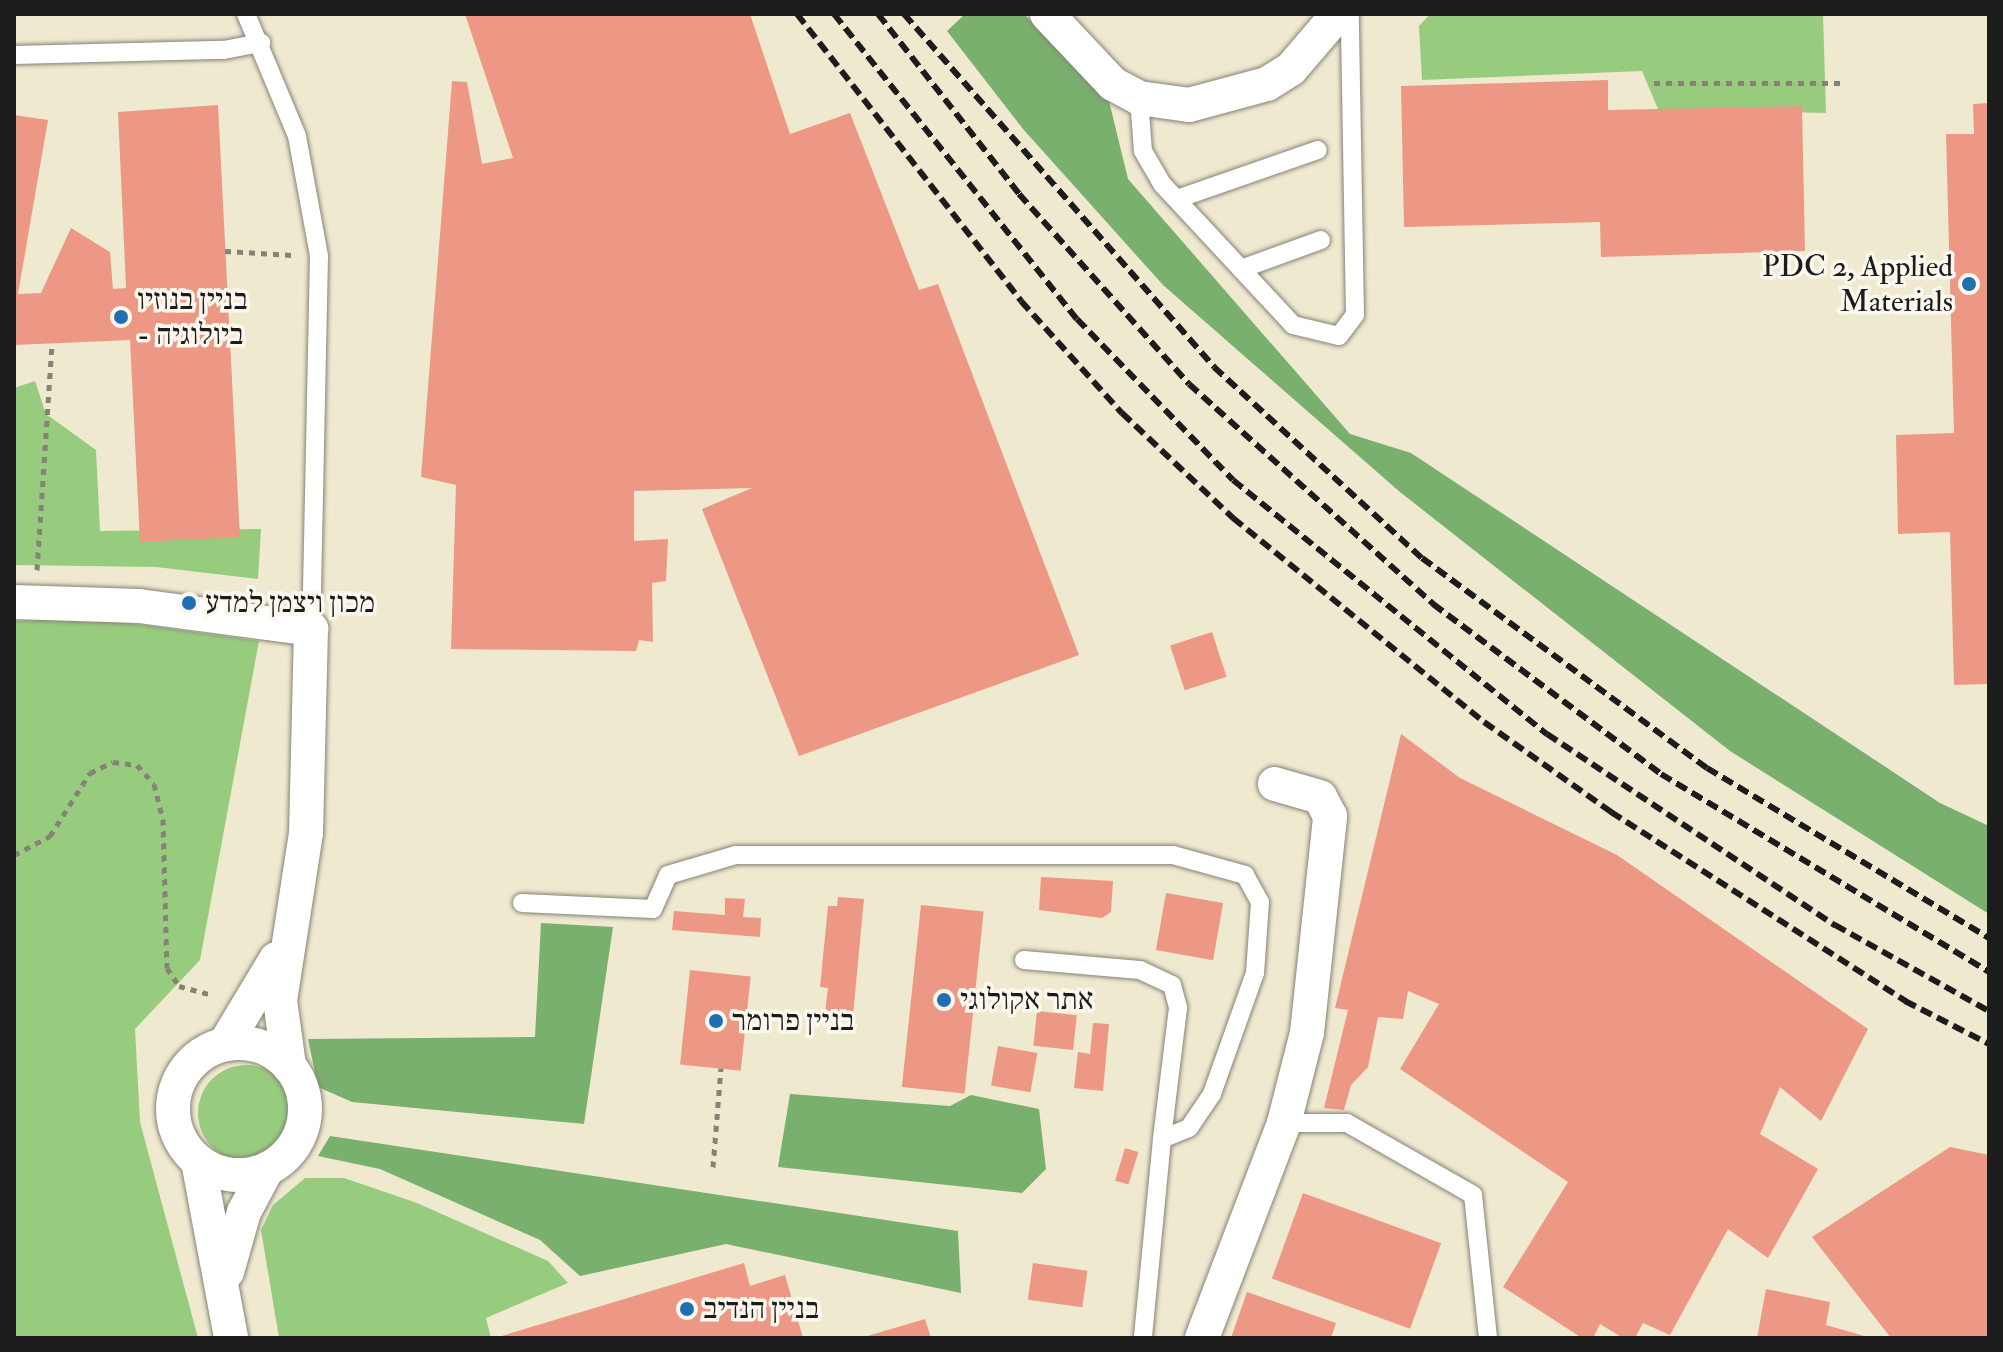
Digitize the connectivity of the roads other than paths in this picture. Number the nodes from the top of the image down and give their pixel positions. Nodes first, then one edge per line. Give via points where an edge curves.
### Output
1 (246, 14) edge
2 (1047, 14) edge
3 (1319, 14) edge
4 (1338, 14) edge
5 (1350, 14) edge
6 (261, 43) junction
7 (14, 55) edge
8 (1301, 59) junction
9 (1139, 98) junction
10 (1318, 150) dead end
11 (1177, 199) junction
12 (1321, 240) dead end
13 (1241, 269) junction
14 (24, 601) edge
15 (311, 629) junction
16 (1275, 784) dead end
17 (522, 903) dead end
18 (285, 941) junction
19 (1024, 960) dead end
20 (225, 1044) junction
21 (289, 1066) junction
22 (1284, 1123) junction
23 (1162, 1139) junction
24 (198, 1161) junction
25 (267, 1169) junction
26 (224, 1296) junction
27 (231, 1338) edge
28 (1143, 1338) edge
29 (1202, 1338) edge
30 (1488, 1338) edge

1 - 6 lane
2 - 9 street via 1087,62
3 - 8 street
4 - 8 street
5 - 13 lane via 1355,315 1339,336 1303,332
6 - 7 lane via 224,50
6 - 15 lane via 297,136 319,256
8 - 9 street via 1267,84 1216,101 1165,105
9 - 11 lane via 1143,151
10 - 11 lane
11 - 13 lane
12 - 13 lane
14 - 15 street via 139,606
15 - 18 street via 306,833
16 - 22 street via 1320,797 1330,816 1307,1033
17 - 23 lane via 653,909 668,875 736,855 1173,855 1228,865 1245,875 1260,902 1255,973 1212,1094 1189,1128
18 - 20 street
18 - 21 street via 279,1029
19 - 23 lane via 1140,970 1172,985 1178,1008
20 - 21 street via 252,1044
20 - 24 street via 203,1053 177,1087 176,1130
21 - 25 street via 302,1090 305,1118 298,1139
22 - 29 street
22 - 30 lane via 1347,1123 1473,1195
23 - 28 lane
24 - 25 street via 223,1173
24 - 26 street
25 - 26 street via 236,1231
26 - 27 street

